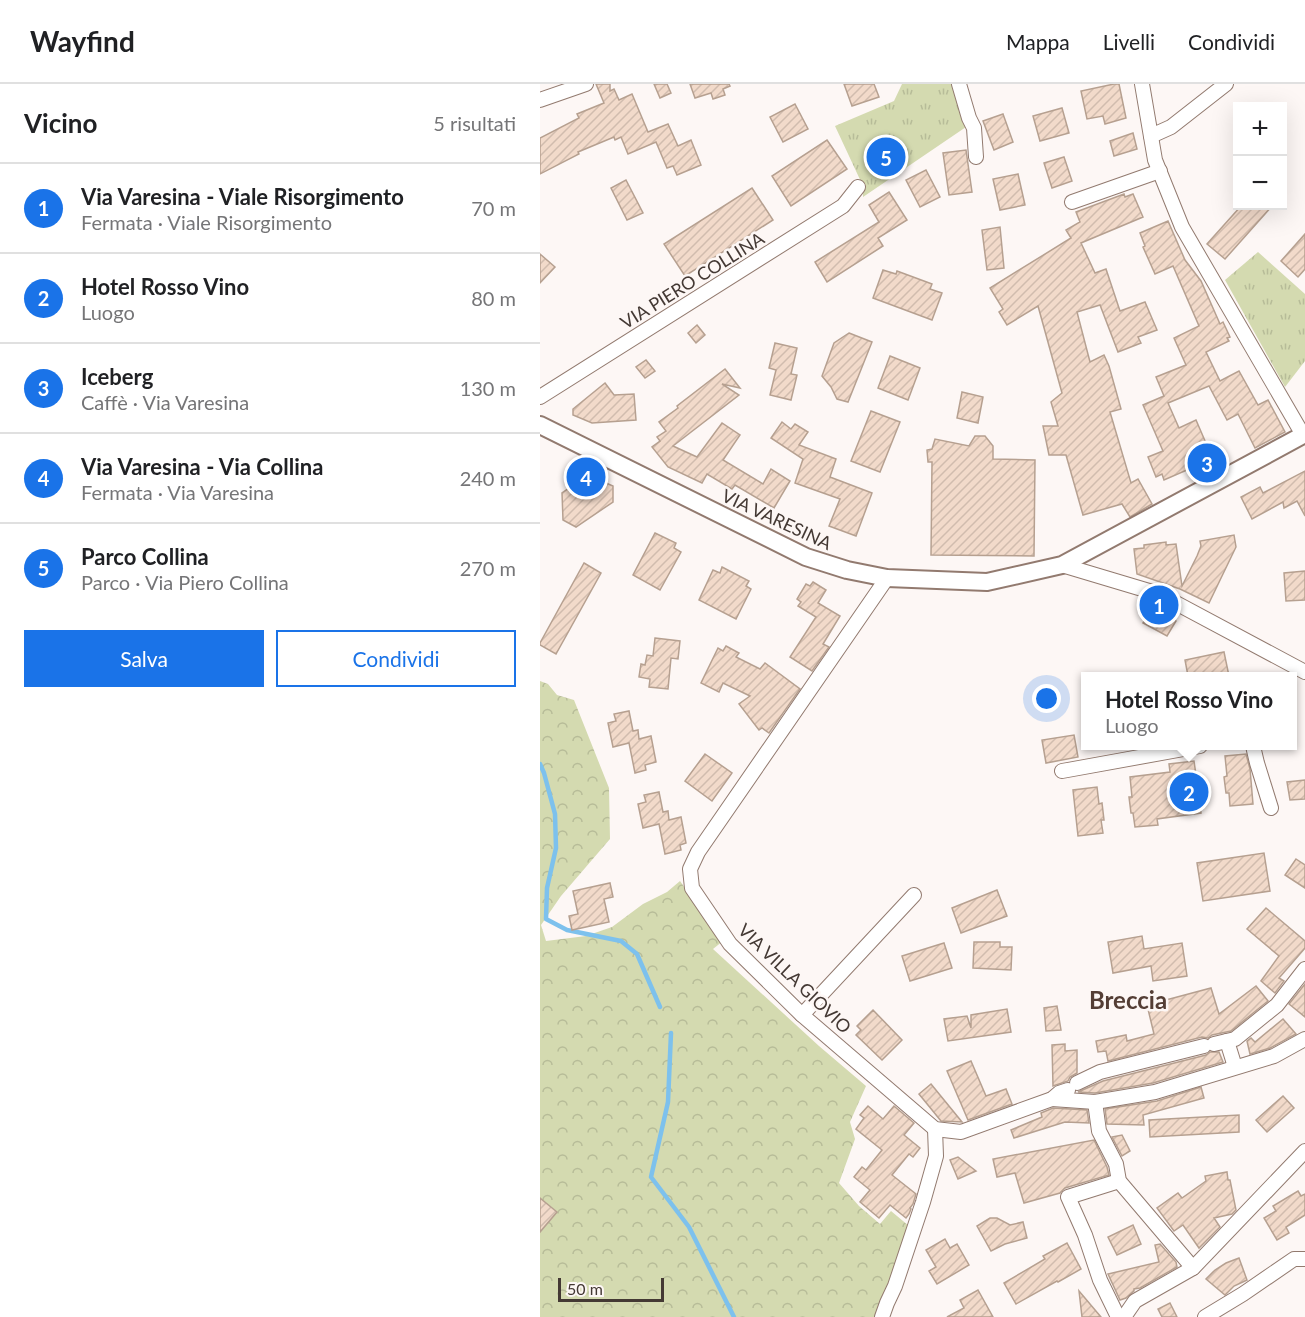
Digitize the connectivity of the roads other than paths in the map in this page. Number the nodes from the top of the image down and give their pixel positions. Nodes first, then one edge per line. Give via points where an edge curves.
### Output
1 (586, 84) edge
2 (958, 84) edge
3 (1142, 84) edge
4 (1226, 84) edge
5 (540, 100) edge
6 (1151, 136) junction
7 (976, 157) dead end
8 (1160, 171) junction
9 (858, 187) dead end
10 (1071, 202) dead end
11 (540, 397) edge
12 (540, 425) edge
13 (1304, 435) edge
14 (1062, 565) junction
15 (887, 578) junction
16 (1305, 672) edge
17 (1178, 750) edge
18 (1254, 750) edge
19 (1062, 771) dead end
20 (1271, 808) dead end
21 (914, 895) dead end
22 (1305, 969) edge
23 (802, 1015) junction
24 (1305, 1039) edge
25 (1215, 1044) junction
26 (1235, 1067) junction
27 (1052, 1099) junction
28 (1095, 1102) junction
29 (935, 1129) junction
30 (1305, 1151) edge
31 (1119, 1181) junction
32 (1305, 1259) edge
33 (1193, 1268) junction
34 (882, 1317) edge
35 (1118, 1317) edge
36 (1124, 1317) edge
37 (1205, 1317) edge

1 - 5 street
2 - 7 street via 974,128
3 - 6 street
4 - 6 street via 1171,127
6 - 8 street
8 - 10 street
8 - 13 street via 1182,227
9 - 11 street, VIA PIERO COLLINA via 843,207
12 - 15 main road, VIA VARESINA via 806,557
13 - 14 main road, VIA VARESINA
14 - 15 main road, VIA VARESINA via 987,582
14 - 16 street via 1160,594
15 - 23 street, VIA VILLA GIOVIO via 690,869 692,888 730,944
17 - 19 street
18 - 20 street
21 - 23 street
22 - 25 street via 1277,1005 1235,1039
23 - 29 street, VIA VILLA GIOVIO
24 - 26 street via 1274,1056
25 - 26 street
25 - 27 street via 1100,1071
26 - 28 street via 1155,1092
27 - 28 street
27 - 29 street via 961,1132
28 - 31 street via 1099,1131 1116,1164
29 - 34 street via 936,1156
30 - 33 street
31 - 33 street
31 - 35 street via 1068,1197
32 - 37 street via 1294,1259
33 - 36 street via 1135,1301

